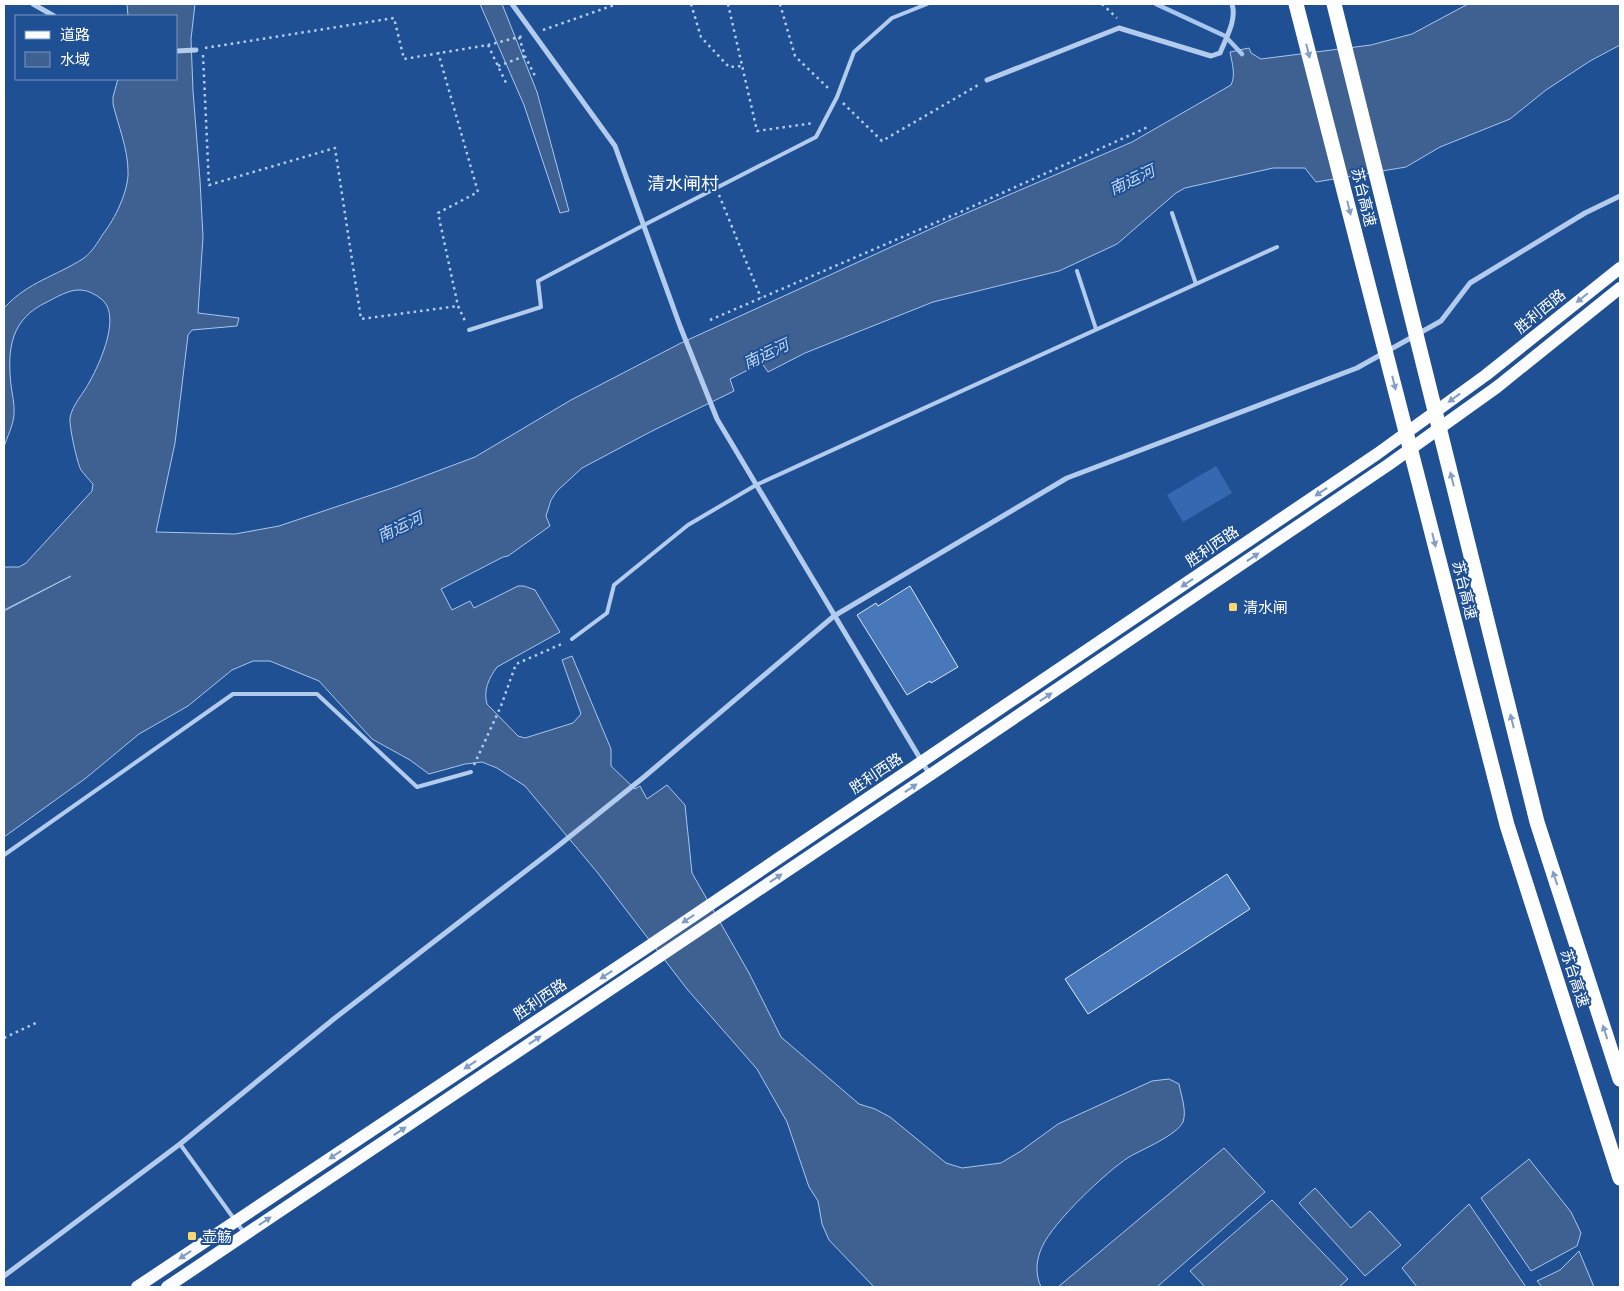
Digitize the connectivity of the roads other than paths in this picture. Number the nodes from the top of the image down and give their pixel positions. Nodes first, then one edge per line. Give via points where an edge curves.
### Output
1 (33, 4) edge
2 (512, 4) edge
3 (927, 4) edge
4 (1232, 4) edge
5 (1296, 4) edge
6 (1334, 4) edge
7 (52, 15) edge
8 (196, 50) dead end
9 (178, 51) edge
10 (987, 80) road end
11 (1620, 196) edge
12 (1172, 213) dead end
13 (644, 225) junction
14 (1277, 247) dead end
15 (1620, 268) edge
16 (1077, 271) dead end
17 (1196, 284) junction
18 (1620, 288) edge
19 (469, 330) road end
20 (1096, 330) junction
21 (756, 485) junction
22 (834, 616) junction
23 (572, 640) road end
24 (921, 762) junction
25 (471, 772) road end
26 (930, 775) junction
27 (4, 855) edge
28 (1620, 1079) edge
29 (180, 1144) junction
30 (1620, 1178) edge
31 (236, 1221) junction
32 (245, 1234) junction
33 (4, 1276) edge
34 (137, 1287) edge
35 (167, 1287) edge

1 - 7 street
2 - 13 street via 615,146
3 - 13 lane via 892,18 854,52 837,97 816,137
4 - 10 street via 1234,12 1230,29 1220,53 1211,56 1119,28
5 -> 30 highway, 苏台高速, bridge via 1508,825
28 -> 6 highway, 苏台高速, bridge via 1537,822
8 - 9 street
11 - 22 street via 1585,213 1470,284 1441,321 1358,368 1067,478
12 - 17 lane
13 - 19 lane via 538,281 540,307
13 - 21 street via 717,420
14 - 17 lane
15 -> 24 main road, 胜利西路 via 1486,375 1377,454
16 - 20 lane
17 - 20 lane
26 -> 18 main road via 1396,460 1497,387
20 - 21 lane
21 - 22 street
21 - 23 lane via 688,525 614,585 607,613
22 - 24 street
22 - 29 street via 644,778 335,1018
24 - 26 street
24 -> 31 main road, 胜利西路
25 - 27 lane via 417,787 317,694 233,694
32 -> 26 main road
29 - 31 lane
29 - 33 street
31 - 32 lane
31 -> 34 main road, 胜利西路
32 - 35 main road

